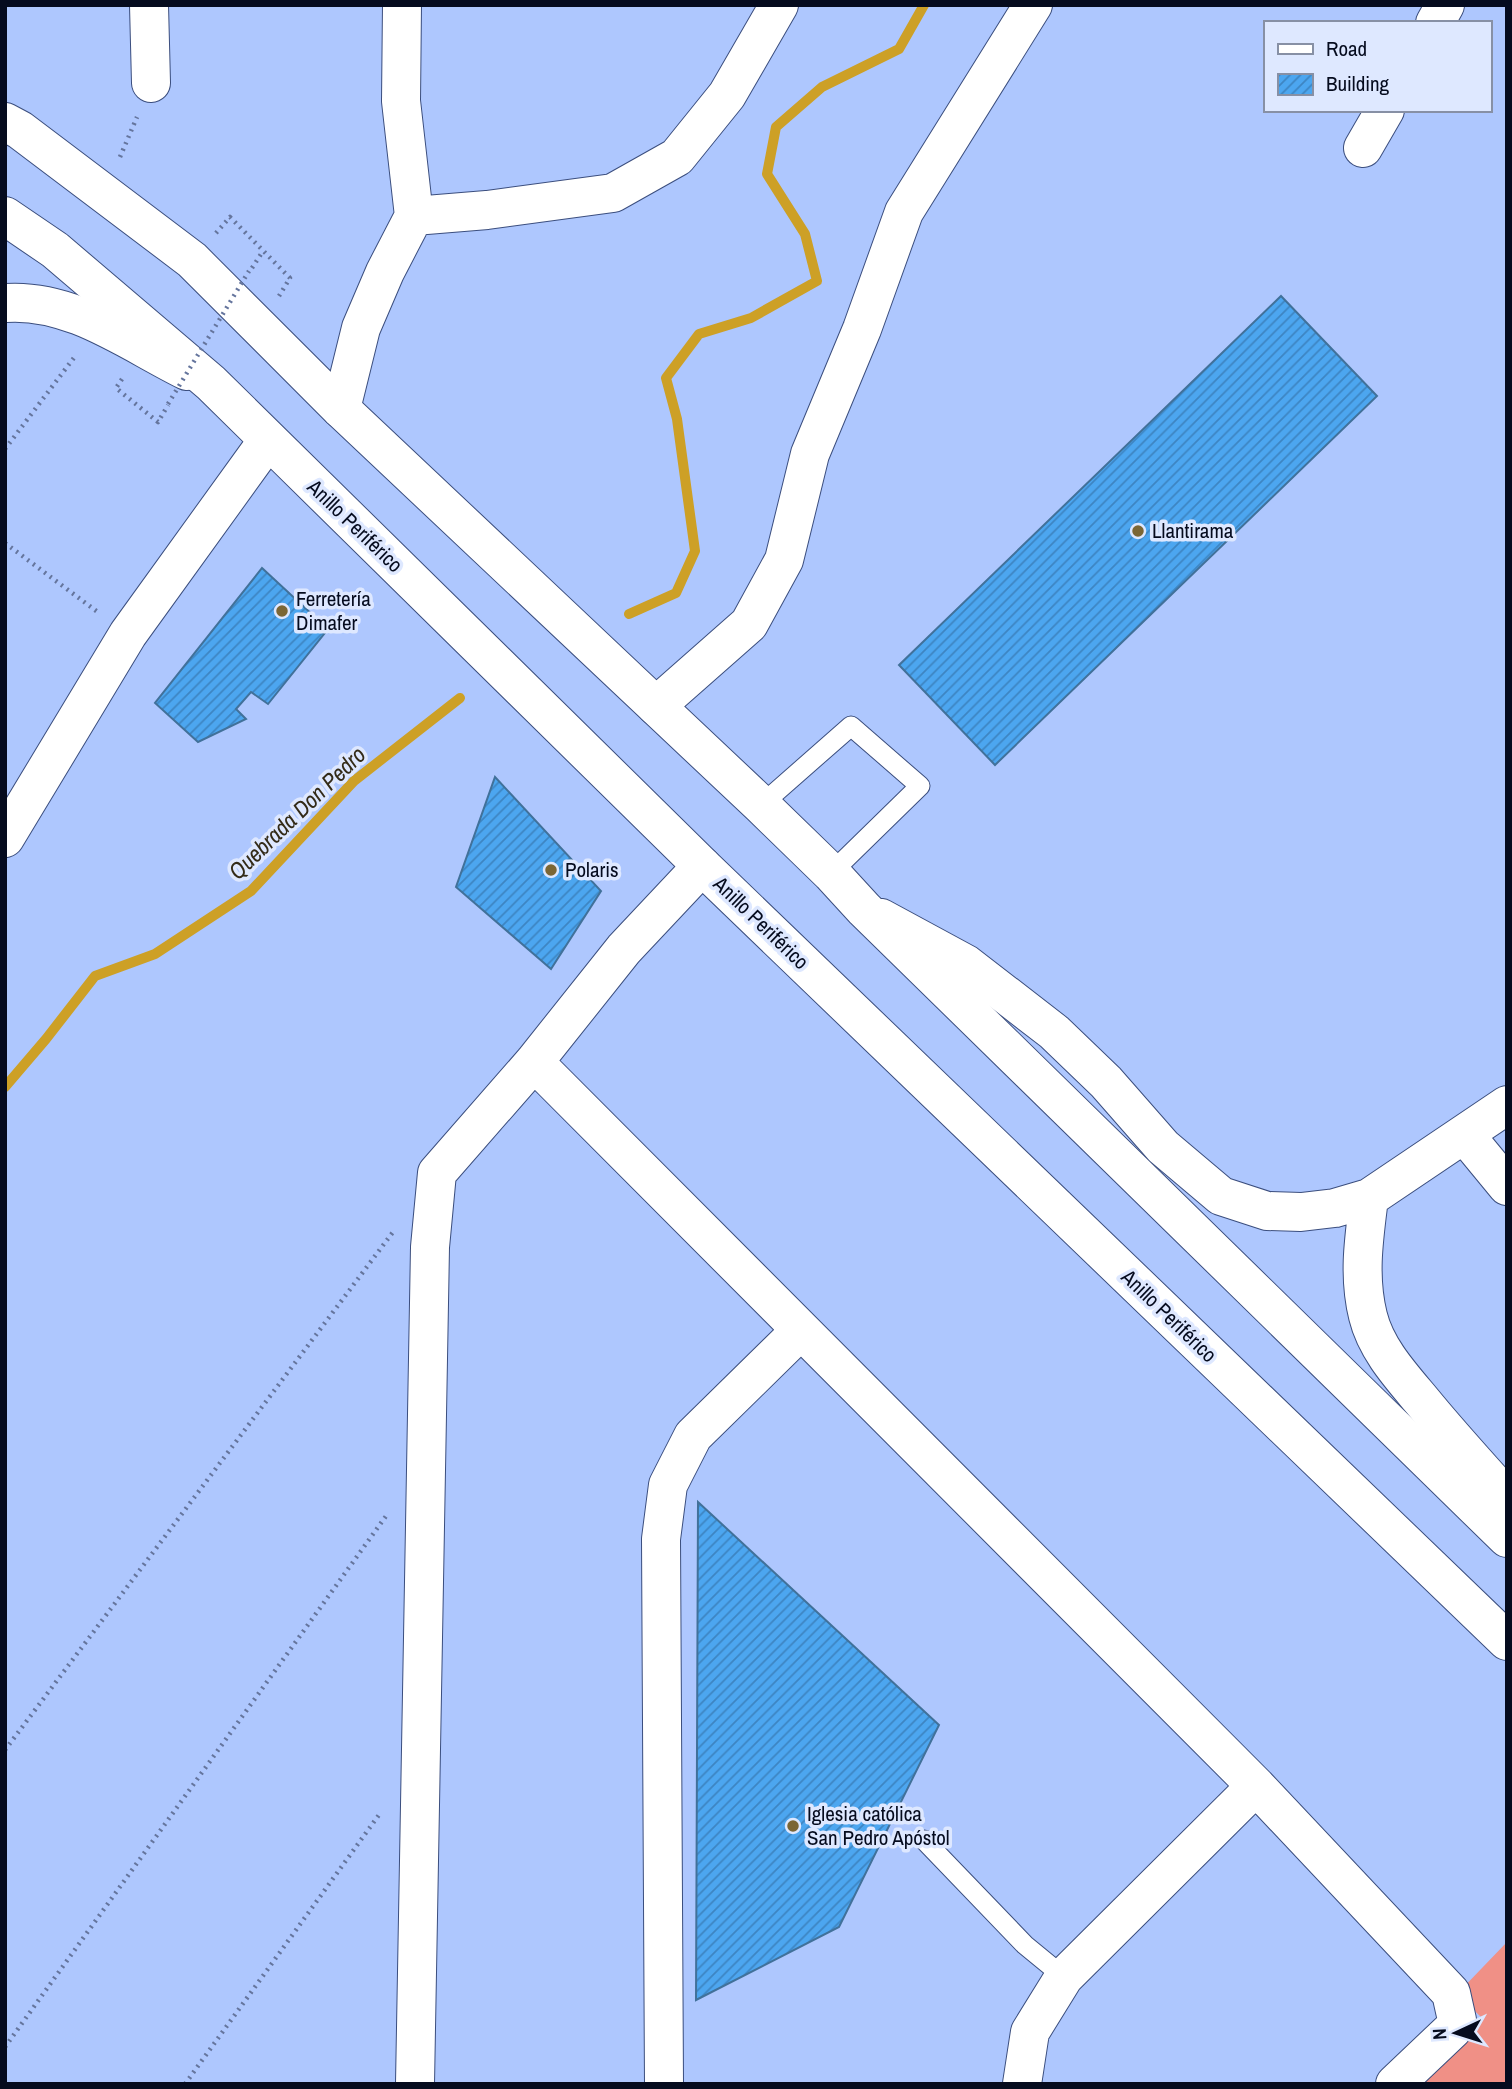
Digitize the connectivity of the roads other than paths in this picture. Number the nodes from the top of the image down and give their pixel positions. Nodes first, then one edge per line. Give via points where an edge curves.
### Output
1 (149, 5) edge
2 (402, 5) edge
3 (779, 5) edge
4 (1033, 5) edge
5 (1446, 5) edge
6 (1436, 21) edge
7 (151, 83) road end
8 (1384, 112) edge
9 (5, 122) edge
10 (1363, 148) dead end
11 (5, 216) edge
12 (414, 216) junction
13 (5, 303) edge
14 (211, 383) junction
15 (341, 409) junction
16 (268, 440) junction
17 (656, 706) junction
18 (761, 805) junction
19 (5, 838) edge
20 (702, 866) junction
21 (831, 873) junction
22 (864, 909) junction
23 (534, 1062) junction
24 (1507, 1105) edge
25 (1465, 1135) junction
26 (1507, 1186) edge
27 (1370, 1198) junction
28 (801, 1330) junction
29 (1507, 1498) edge
30 (1507, 1538) edge
31 (1507, 1641) edge
32 (1256, 1786) junction
33 (925, 1840) dead end
34 (1064, 1977) junction
35 (415, 2084) edge
36 (664, 2084) edge
37 (1022, 2084) edge
38 (1395, 2084) edge

1 - 7 main road
2 - 12 main road via 401,100
3 - 12 main road via 727,95 677,157 613,192
4 - 17 main road via 904,212 810,454 784,560 749,624
5 - 6 main road
8 - 10 main road
9 - 15 main road via 192,260
11 - 14 main road, Anillo Periférico via 55,250
12 - 15 main road via 361,328
13 - 14 main road via 72,312
14 - 16 main road, Anillo Periférico
15 - 17 main road
16 - 19 main road via 128,634
16 - 20 main road, Anillo Periférico
17 - 18 main road
18 - 21 main road
18 - 21 lane via 851,726 920,786
20 - 23 main road via 624,949
20 - 31 main road, Anillo Periférico
21 - 22 main road
22 - 27 main road via 966,964 1054,1032 1163,1147 1221,1196 1266,1211 1301,1212
22 - 30 main road
23 - 28 main road
23 - 35 main road via 437,1173 430,1247
24 - 25 main road
25 - 26 main road
25 - 27 main road
27 - 29 main road via 1362,1256 1368,1318 1389,1360
28 - 32 main road
28 - 36 main road via 693,1436 668,1485 661,1539
32 - 34 main road
32 - 38 main road via 1451,1993 1457,2020 1453,2029
33 - 34 lane via 1025,1945
34 - 37 main road via 1030,2032

